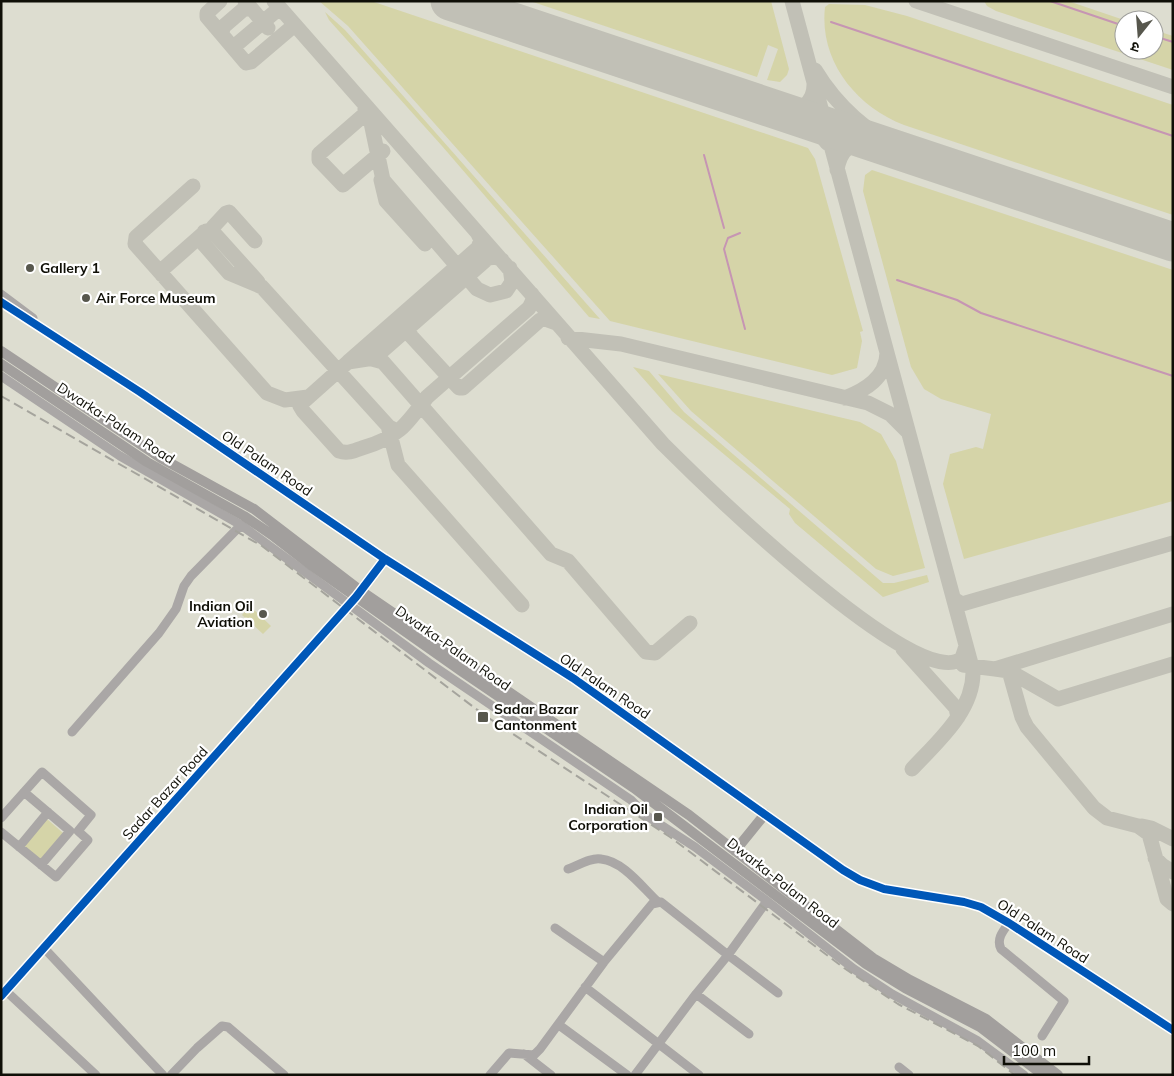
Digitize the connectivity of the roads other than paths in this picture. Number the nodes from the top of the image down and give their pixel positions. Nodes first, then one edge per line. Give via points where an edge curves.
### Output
1 (1, 294) edge
2 (1, 302) edge
3 (37, 325) junction
4 (1, 352) edge
5 (1, 364) edge
6 (1, 376) edge
7 (35, 393) junction
8 (241, 525) junction
9 (384, 559) junction
10 (359, 594) junction
11 (348, 606) junction
12 (72, 732) dead end
13 (24, 792) junction
14 (48, 812) junction
15 (765, 814) junction
16 (1, 818) edge
17 (74, 831) junction
18 (1, 832) edge
19 (19, 847) junction
20 (735, 851) junction
21 (41, 865) junction
22 (568, 869) dead end
23 (657, 901) junction
24 (768, 901) junction
25 (1009, 923) junction
26 (555, 928) dead end
27 (44, 948) junction
28 (728, 956) junction
29 (604, 962) junction
30 (585, 987) junction
31 (778, 993) dead end
32 (4, 994) edge
33 (696, 994) junction
34 (559, 1025) junction
35 (1173, 1030) edge
36 (748, 1034) dead end
37 (1042, 1036) dead end
38 (658, 1044) junction
39 (524, 1054) junction
40 (899, 1067) dead end
41 (96, 1075) edge
42 (163, 1075) edge
43 (171, 1075) edge
44 (284, 1075) edge
45 (490, 1075) edge
46 (551, 1075) edge
47 (627, 1075) edge
48 (635, 1075) edge
49 (699, 1075) edge
50 (909, 1075) edge
51 (1024, 1075) edge
52 (1043, 1075) edge
53 (1058, 1075) edge

1 - 3 street via 32,317
2 - 3 street
3 - 9 street, Old Palam Road
4 - 10 main road via 161,458 254,509
5 - 7 main road, Dwarka-Palam Road
6 - 7 street
7 - 8 street via 120,456
7 - 10 main road, Dwarka-Palam Road via 147,462 244,516
8 - 11 street
8 - 12 street via 192,576 184,586 176,609 158,633
9 - 10 street, Sadar Bazar Road
9 - 15 street, Old Palam Road via 573,678
10 - 11 street, Sadar Bazar Road
10 - 20 main road, Dwarka-Palam Road via 640,780
10 - 52 main road, Dwarka-Palam Road via 634,788 866,964 980,1027
11 - 24 street via 630,800 647,816
11 - 27 street, Sadar Bazar Road
13 - 14 street
13 - 16 street
13 - 17 street via 42,772 91,815
14 - 17 street
14 - 19 street
15 - 20 main road
15 - 25 street, Old Palam Road via 860,880 884,889 964,902 981,907
17 - 21 street
17 - 21 street via 88,840 56,877
18 - 19 street
19 - 21 street
20 - 53 main road, Dwarka-Palam Road via 873,958 986,1019
22 - 23 street via 602,859 614,863
23 - 28 street
23 - 29 street
24 - 28 street
24 - 51 street via 892,994 978,1041
25 - 35 street, Old Palam Road
25 - 37 street via 999,938 1001,949 1064,1001
26 - 29 street
27 - 32 street, Sadar Bazar Road
27 - 42 street
28 - 31 street
28 - 33 street
29 - 30 street
30 - 34 street
30 - 38 street
32 - 41 street
33 - 36 street
33 - 38 street
34 - 39 street via 534,1055
34 - 47 street
38 - 48 street
38 - 49 street
39 - 45 street via 509,1053
39 - 46 street
40 - 50 street
43 - 44 street via 222,1026 228,1027

